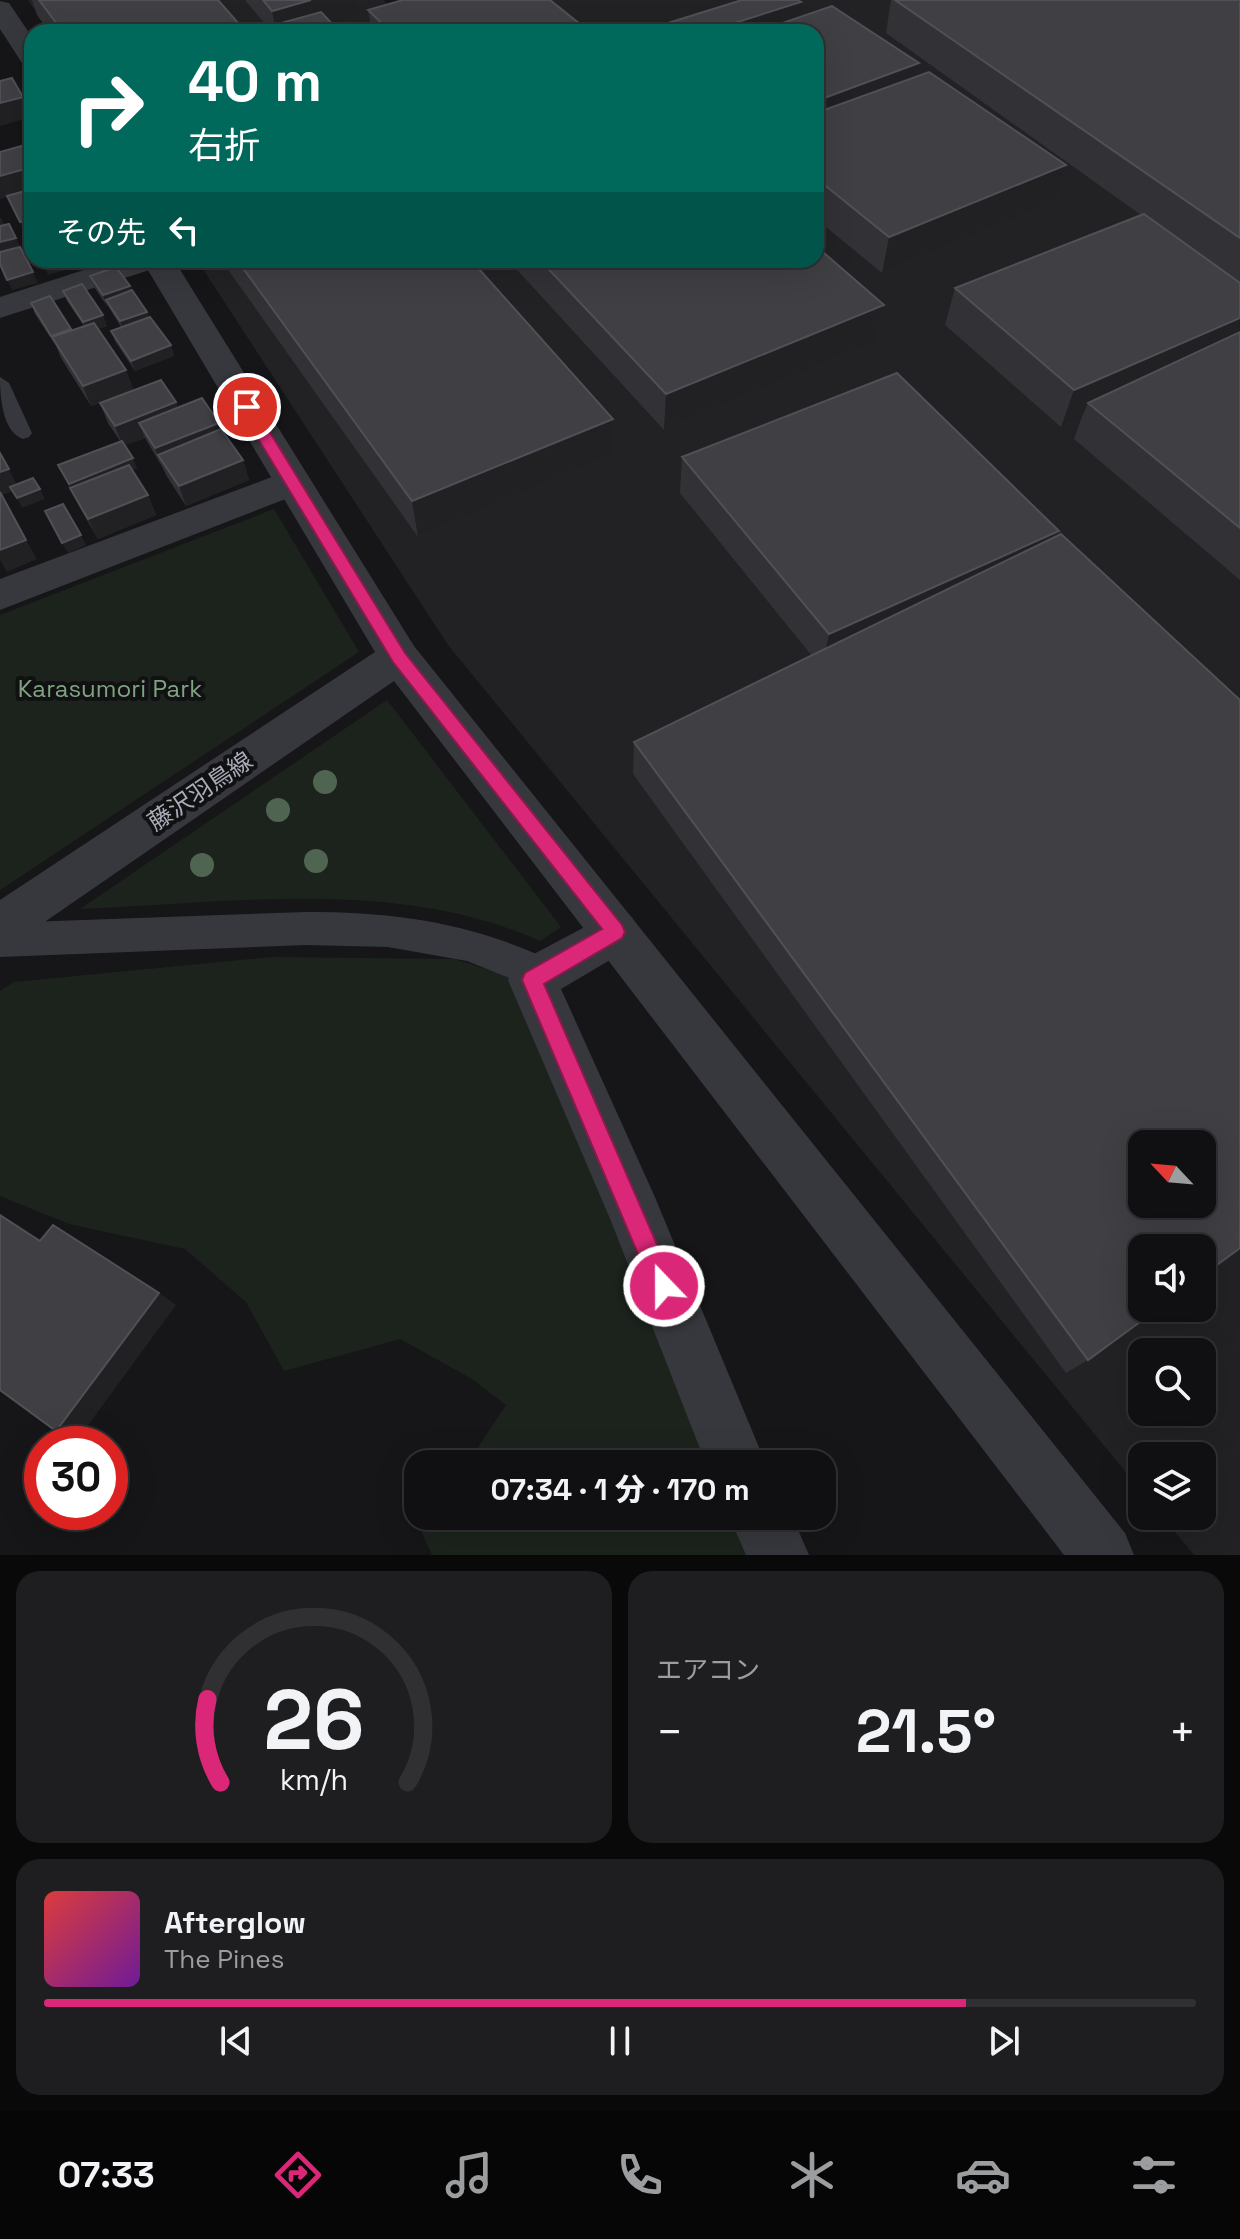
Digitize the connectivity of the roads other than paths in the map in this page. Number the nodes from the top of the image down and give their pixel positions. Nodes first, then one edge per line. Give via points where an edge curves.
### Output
1 (0, 9) edge
2 (24, 45) edge
3 (123, 268) edge
4 (163, 268) edge
5 (0, 308) edge
6 (0, 383) edge
7 (23, 433) dead end
8 (293, 482) junction
9 (0, 595) edge
10 (399, 657) junction
11 (0, 926) edge
12 (615, 932) junction
13 (0, 940) edge
14 (544, 975) junction
15 (730, 1450) edge
16 (766, 1530) edge
17 (778, 1555) edge
18 (1103, 1555) edge

1 - 2 street
3 - 5 street
4 - 8 street
6 - 7 lane
8 - 9 street
8 - 10 street
10 - 11 street, 藤沢羽鳥線
10 - 12 street
12 - 14 street
12 - 18 street
13 - 14 street via 323,927 395,930 462,941
14 - 15 street via 532,980
16 - 17 street

